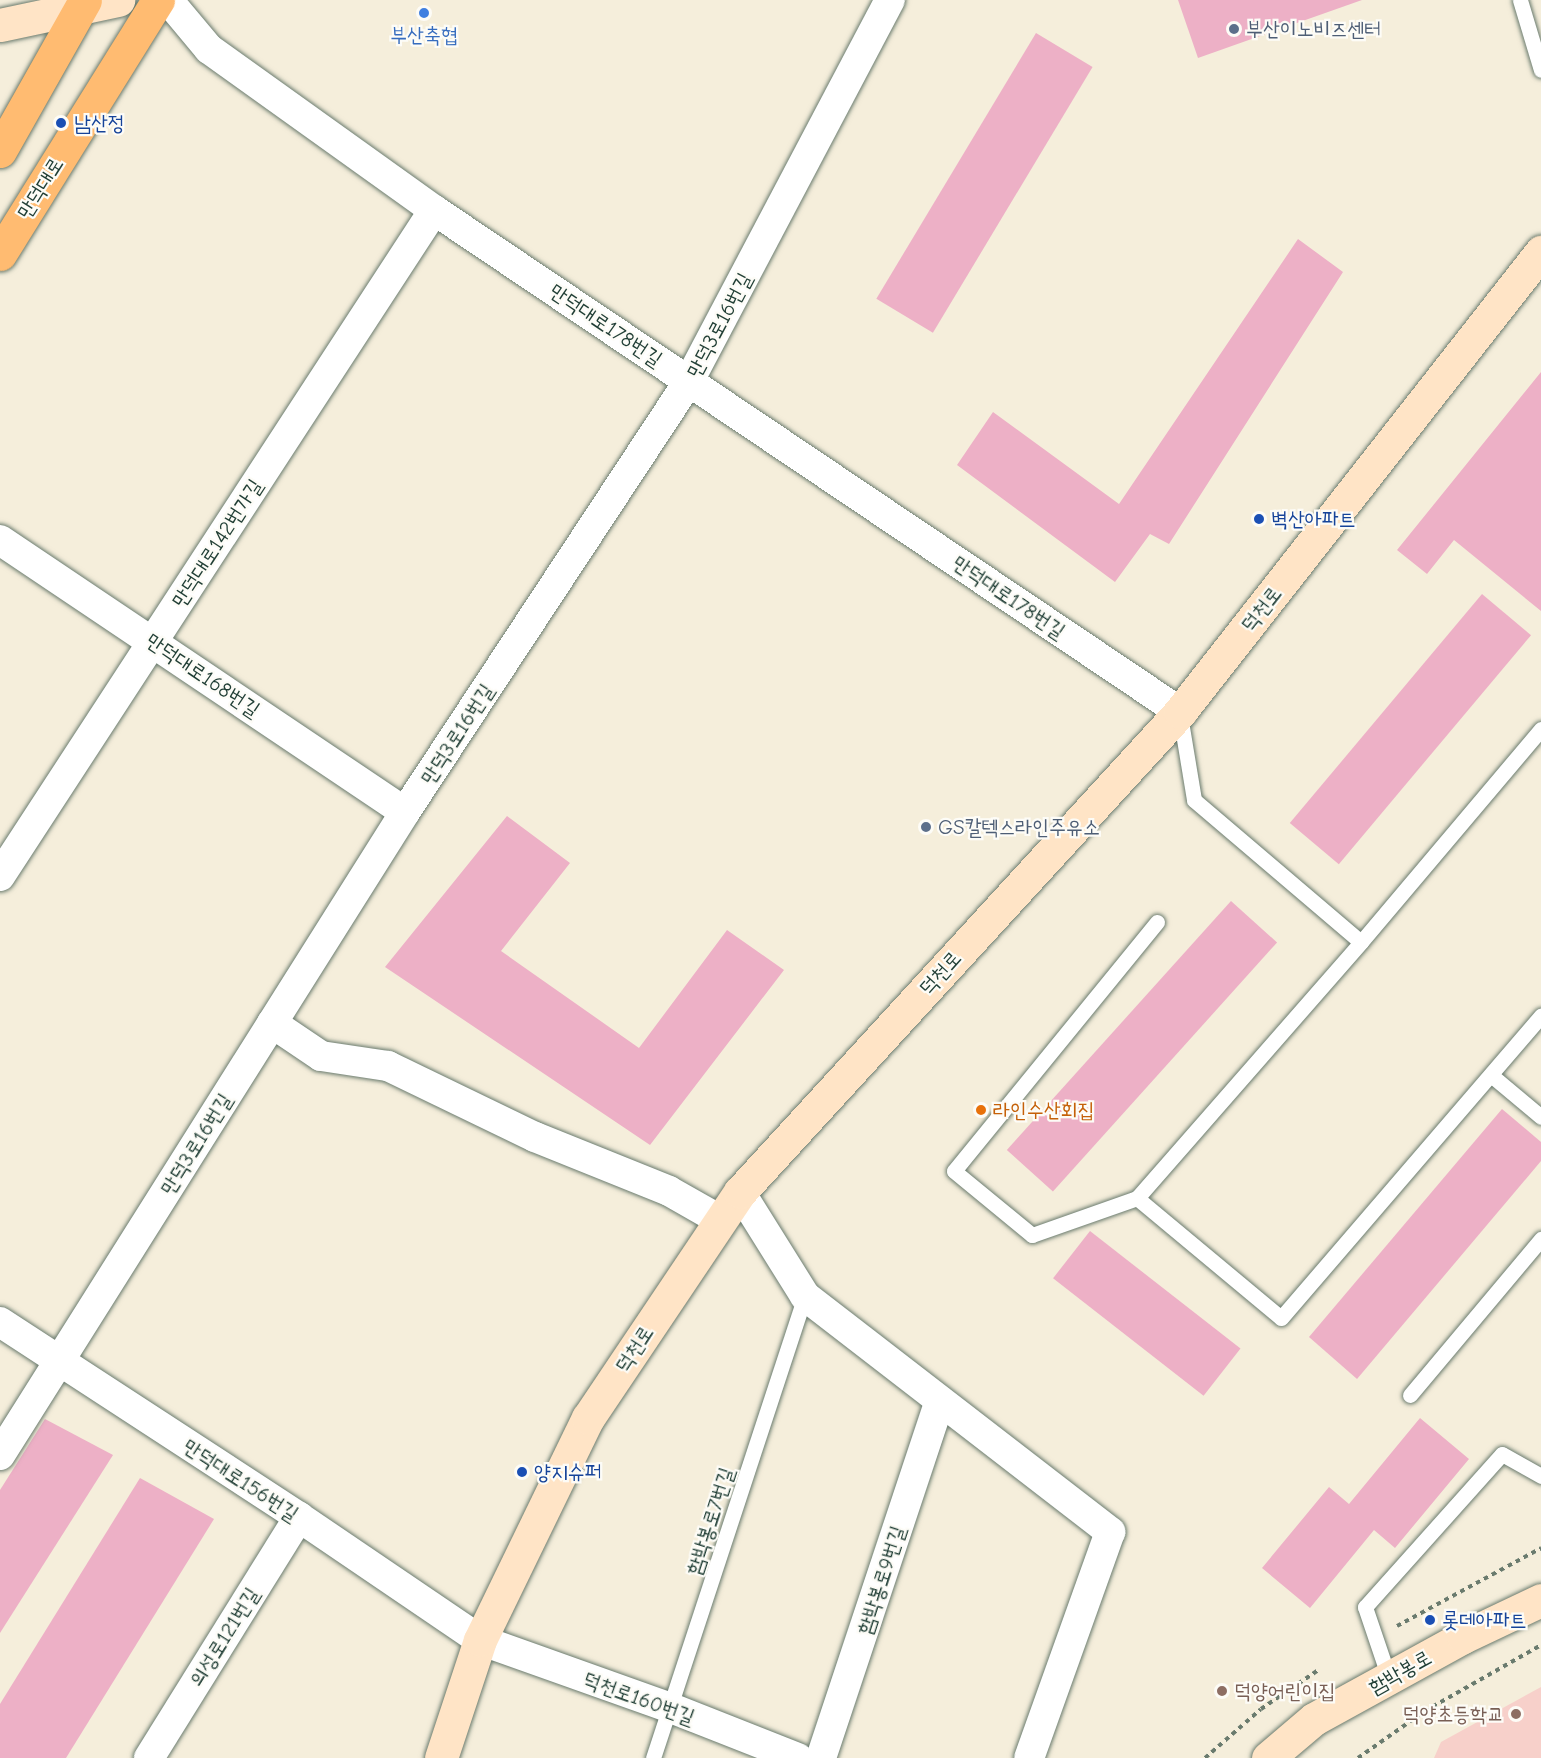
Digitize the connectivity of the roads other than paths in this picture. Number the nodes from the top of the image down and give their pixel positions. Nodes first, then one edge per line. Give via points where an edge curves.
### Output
1 (118, 0) edge
2 (158, 0) edge
3 (168, 0) edge
4 (890, 0) edge
5 (1520, 0) edge
6 (84, 3) edge
7 (0, 25) edge
8 (1541, 70) edge
9 (0, 151) edge
10 (434, 210) junction
11 (1541, 252) edge
12 (0, 255) edge
13 (689, 381) junction
14 (0, 540) edge
15 (154, 641) junction
16 (1180, 712) junction
17 (1541, 729) edge
18 (405, 812) junction
19 (0, 876) edge
20 (1157, 922) dead end
21 (1361, 942) junction
22 (1541, 1016) edge
23 (272, 1023) junction
24 (1491, 1075) junction
25 (1541, 1118) edge
26 (740, 1192) junction
27 (1137, 1198) junction
28 (720, 1220) junction
29 (1541, 1239) edge
30 (805, 1296) junction
31 (0, 1322) edge
32 (60, 1362) junction
33 (1410, 1395) dead end
34 (940, 1401) junction
35 (0, 1455) edge
36 (1541, 1476) edge
37 (299, 1517) junction
38 (1541, 1600) edge
39 (480, 1640) junction
40 (1389, 1678) junction
41 (671, 1708) junction
42 (149, 1758) edge
43 (441, 1758) edge
44 (653, 1758) edge
45 (798, 1758) edge
46 (821, 1758) edge
47 (1029, 1758) edge
48 (1268, 1758) edge

1 - 6 main road
2 - 12 main road, 만덕대로
3 - 10 street, 만덕대로178번길 via 209,49
4 - 13 street, 만덕3로16번길
5 - 8 lane
6 - 7 main road
6 - 9 main road
10 - 13 street, 만덕대로178번길
10 - 15 street, 만덕대로142번가길
11 - 16 main road, 덕천로
13 - 16 street, 만덕대로178번길
13 - 18 street, 만덕3로16번길
14 - 15 street, 만덕대로168번길
15 - 18 street, 만덕대로168번길
15 - 19 street, 만덕대로142번가길
16 - 21 lane via 1194,800
16 - 26 main road, 덕천로
17 - 21 lane
18 - 23 street, 만덕3로16번길
20 - 27 lane via 954,1171 1032,1235
21 - 27 lane
22 - 24 lane
23 - 28 street via 321,1056 388,1066 535,1137 669,1191
23 - 32 street, 만덕3로16번길
24 - 25 lane
24 - 27 lane via 1281,1318
26 - 28 main road, 덕천로
26 - 30 street
28 - 39 main road, 덕천로 via 588,1418
29 - 33 lane
30 - 34 street
30 - 41 lane, 함박봉로7번길
31 - 32 street, 만덕대로156번길
32 - 35 street, 만덕3로16번길
32 - 37 street, 만덕대로156번길
34 - 46 street, 함박봉로9번길
34 - 47 street via 1110,1532
36 - 40 lane via 1502,1454 1365,1606
37 - 39 street, 만덕대로156번길
37 - 42 street, 의성로121번길
38 - 40 main road, 함박봉로
39 - 41 street, 덕천로160번길
39 - 43 main road, 덕천로
40 - 48 main road, 함박봉로 via 1314,1719
41 - 44 lane, 함박봉로7번길
41 - 45 street, 덕천로160번길

